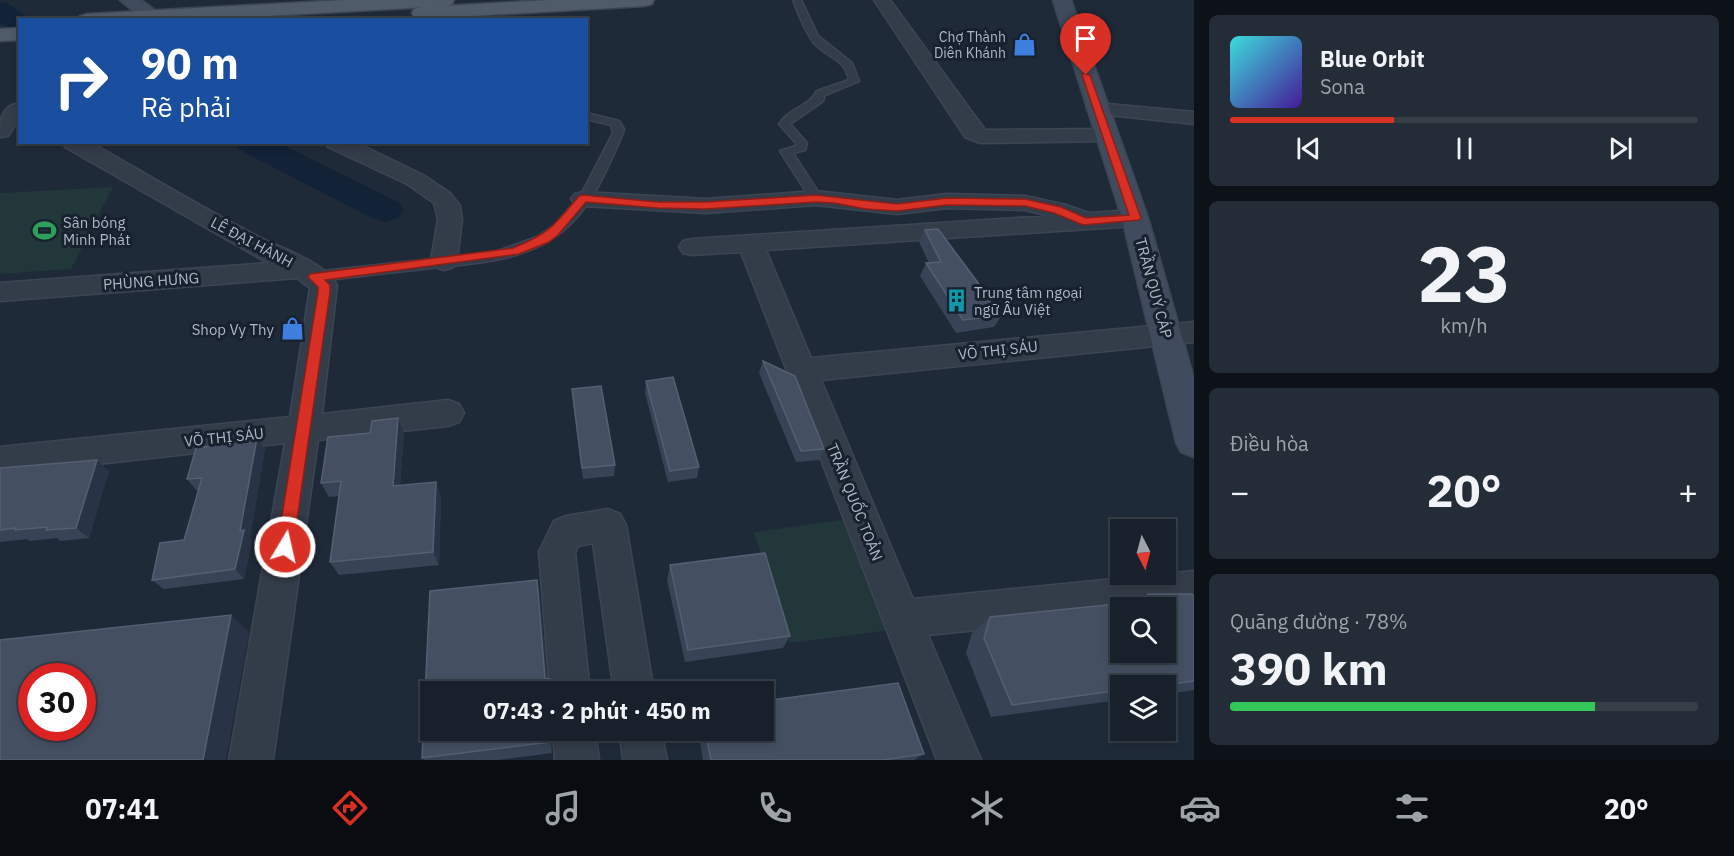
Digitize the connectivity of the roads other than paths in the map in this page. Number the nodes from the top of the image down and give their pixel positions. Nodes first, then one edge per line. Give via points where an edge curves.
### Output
1 (129, 0) edge
2 (445, 0) edge
3 (645, 0) edge
4 (797, 0) edge
5 (882, 0) edge
6 (1062, 0) edge
7 (281, 5) edge
8 (497, 14) edge
9 (153, 16) junction
10 (115, 18) edge
11 (371, 18) edge
12 (18, 23) edge
13 (0, 24) edge
14 (18, 34) edge
15 (0, 35) edge
16 (12, 108) edge
17 (1097, 109) junction
18 (588, 116) edge
19 (1194, 118) edge
20 (0, 131) edge
21 (1107, 135) junction
22 (77, 144) edge
23 (340, 144) edge
24 (816, 198) junction
25 (583, 199) junction
26 (1135, 218) junction
27 (1083, 222) junction
28 (751, 244) junction
29 (692, 247) dead end
30 (444, 261) junction
31 (308, 273) junction
32 (0, 292) edge
33 (1194, 332) edge
34 (1165, 333) junction
35 (802, 370) junction
36 (448, 413) dead end
37 (304, 428) junction
38 (1194, 442) edge
39 (0, 461) edge
40 (1194, 589) edge
41 (902, 620) junction
42 (569, 681) edge
43 (632, 681) edge
44 (575, 741) edge
45 (642, 741) edge
46 (251, 760) edge
47 (577, 760) edge
48 (645, 760) edge
49 (959, 760) edge

1 - 9 street
2 - 7 main road
3 - 8 main road
4 - 24 lane via 814,37 824,50 848,63 854,81 820,93 819,99 784,124 802,143 801,148 786,151
5 - 21 street via 980,137
6 - 17 street, TRẦN QUÝ CÁP
7 - 9 main road
8 - 11 main road
9 - 10 main road
12 - 13 main road
14 - 15 main road
16 - 20 street
17 - 19 street
17 - 21 street, TRẦN QUÝ CÁP
18 - 25 lane via 615,123 619,129
21 - 26 street, TRẦN QUÝ CÁP
22 - 31 street, LÊ ĐẠI HÀNH
23 - 30 street via 435,189 448,205
24 - 25 street via 706,206
24 - 27 street via 897,207 947,201 1025,202 1079,217
25 - 30 lane via 554,233 529,247 495,256
26 - 27 street
26 - 34 street, TRẦN QUÝ CÁP
27 - 28 street
28 - 29 street
28 - 35 street, TRẦN QUỐC TOẢN
30 - 31 lane
31 - 32 street, PHÙNG HƯNG
31 - 37 street via 324,285 324,292
33 - 34 street, VÕ THỊ SÁU
34 - 35 street, VÕ THỊ SÁU
34 - 38 street, TRẦN QUÝ CÁP
35 - 41 street, TRẦN QUỐC TOẢN
36 - 37 street, VÕ THỊ SÁU
37 - 39 street, VÕ THỊ SÁU
37 - 46 street
40 - 41 street
41 - 49 street, TRẦN QUỐC TOẢN
42 - 43 street via 557,552 566,532 608,525
44 - 47 street
45 - 48 street

